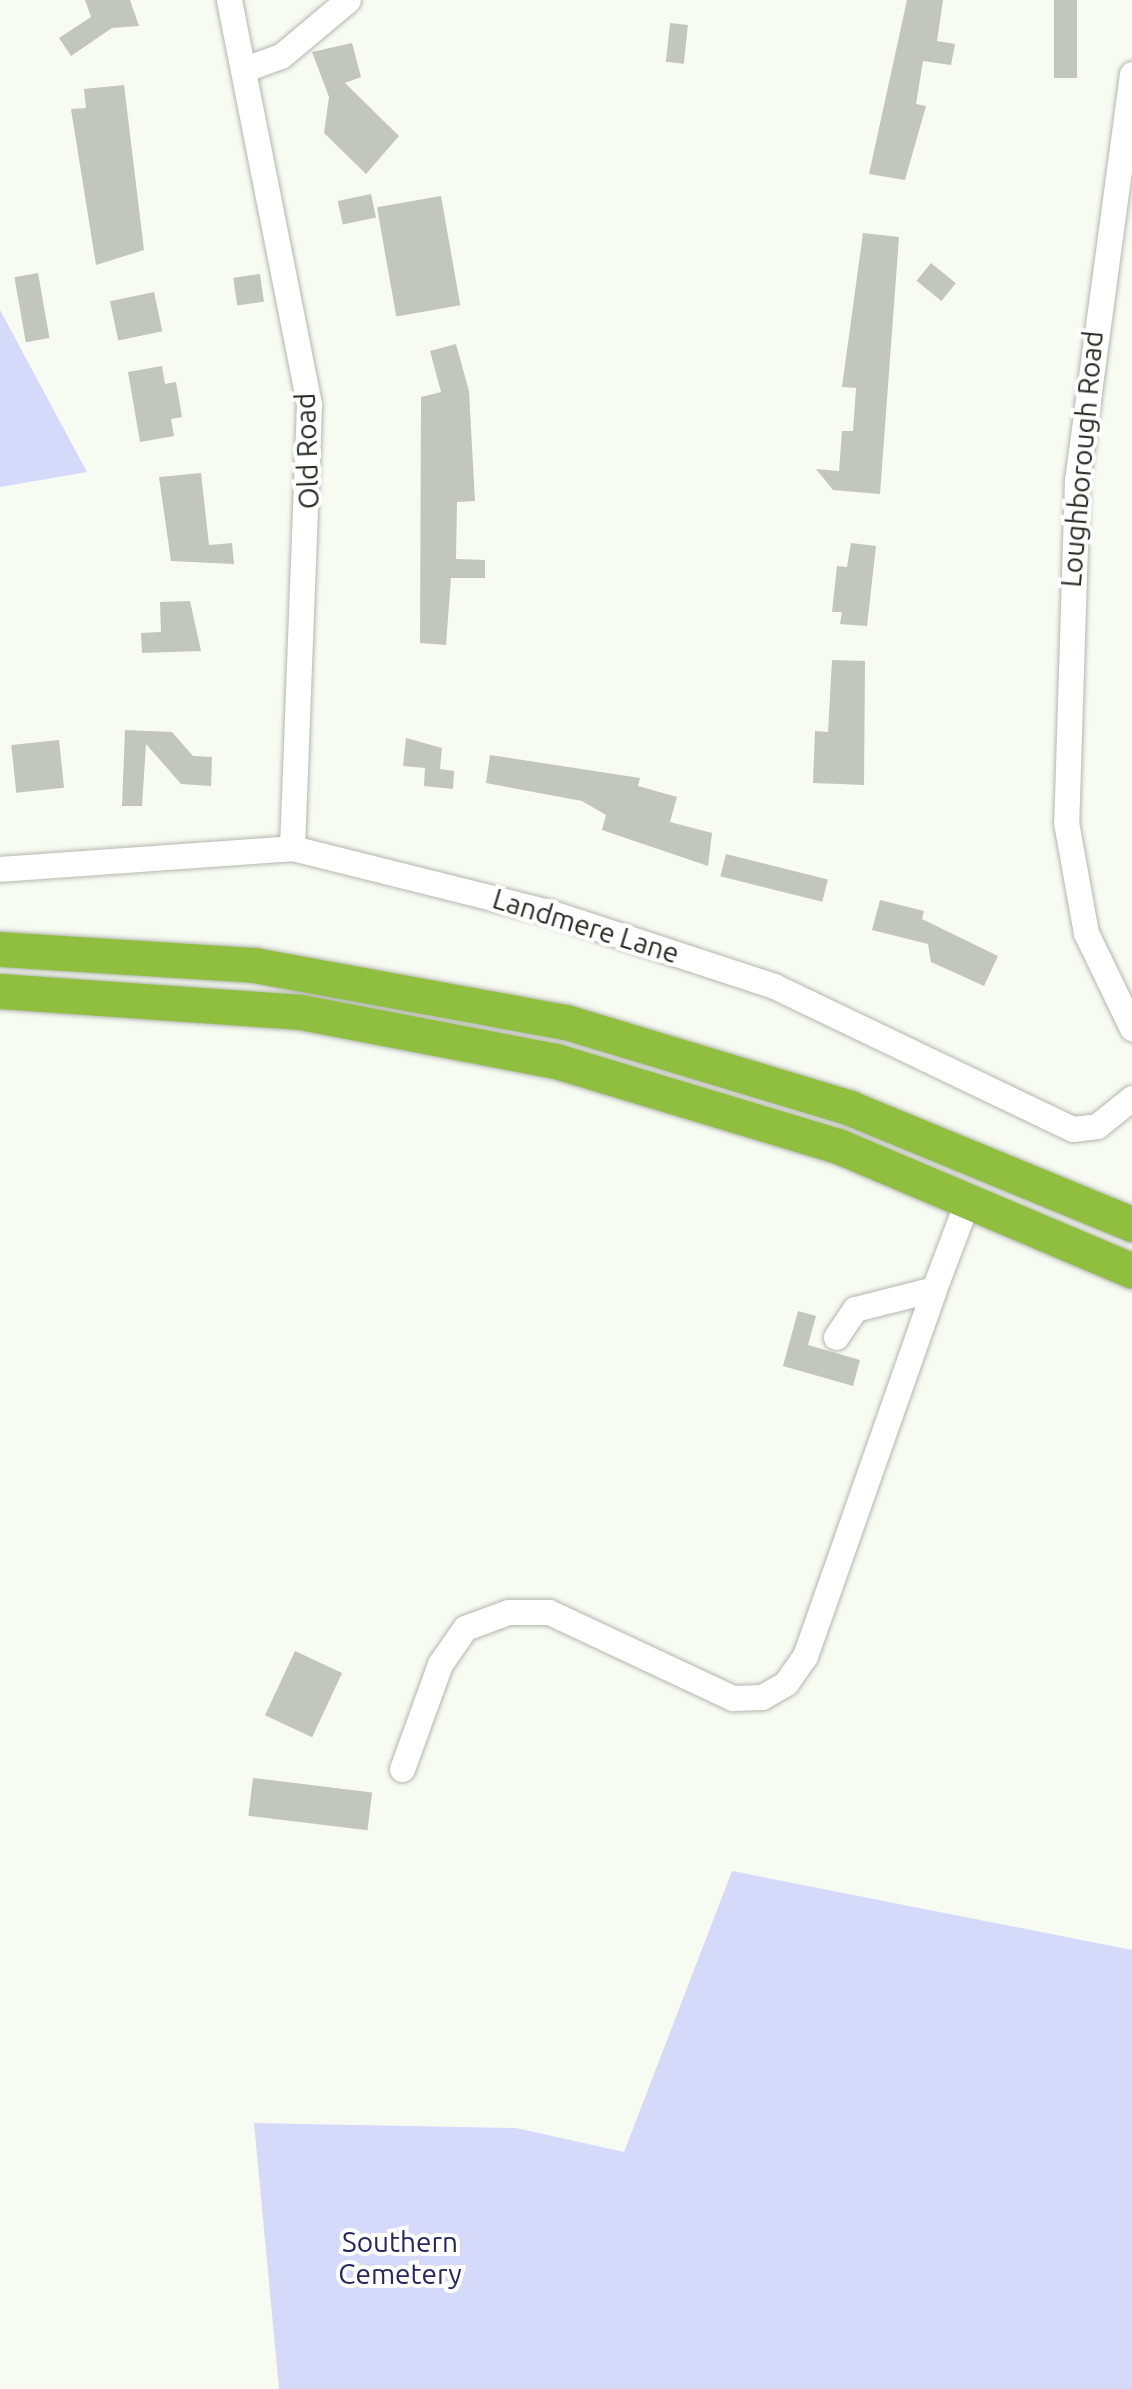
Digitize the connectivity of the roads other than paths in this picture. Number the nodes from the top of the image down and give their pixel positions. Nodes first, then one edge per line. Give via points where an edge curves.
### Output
1 (229, 0) edge
2 (348, 0) edge
3 (244, 69) junction
4 (1132, 74) edge
5 (292, 848) junction
6 (0, 870) edge
7 (0, 949) edge
8 (0, 991) edge
9 (1132, 1028) edge
10 (1132, 1098) edge
11 (969, 1197) junction
12 (1132, 1224) edge
13 (1132, 1271) edge
14 (934, 1289) junction
15 (836, 1338) dead end
16 (402, 1768) dead end

1 - 3 street, Old Road
2 - 3 street via 281,56
3 - 5 street, Old Road via 310,405
4 - 9 street, Loughborough Road via 1076,480 1068,846 1086,934
5 - 6 street, Landmere Lane
5 - 10 street, Landmere Lane via 530,907 774,986 1073,1128 1097,1126
7 - 12 highway via 254,965 566,1022 850,1108
8 - 11 highway via 240,1006 450,1036 682,1095
11 - 13 highway
11 - 14 street
14 - 15 street via 855,1309
14 - 16 street via 805,1656 786,1682 762,1697 733,1698 549,1612 508,1612 465,1628 440,1664

